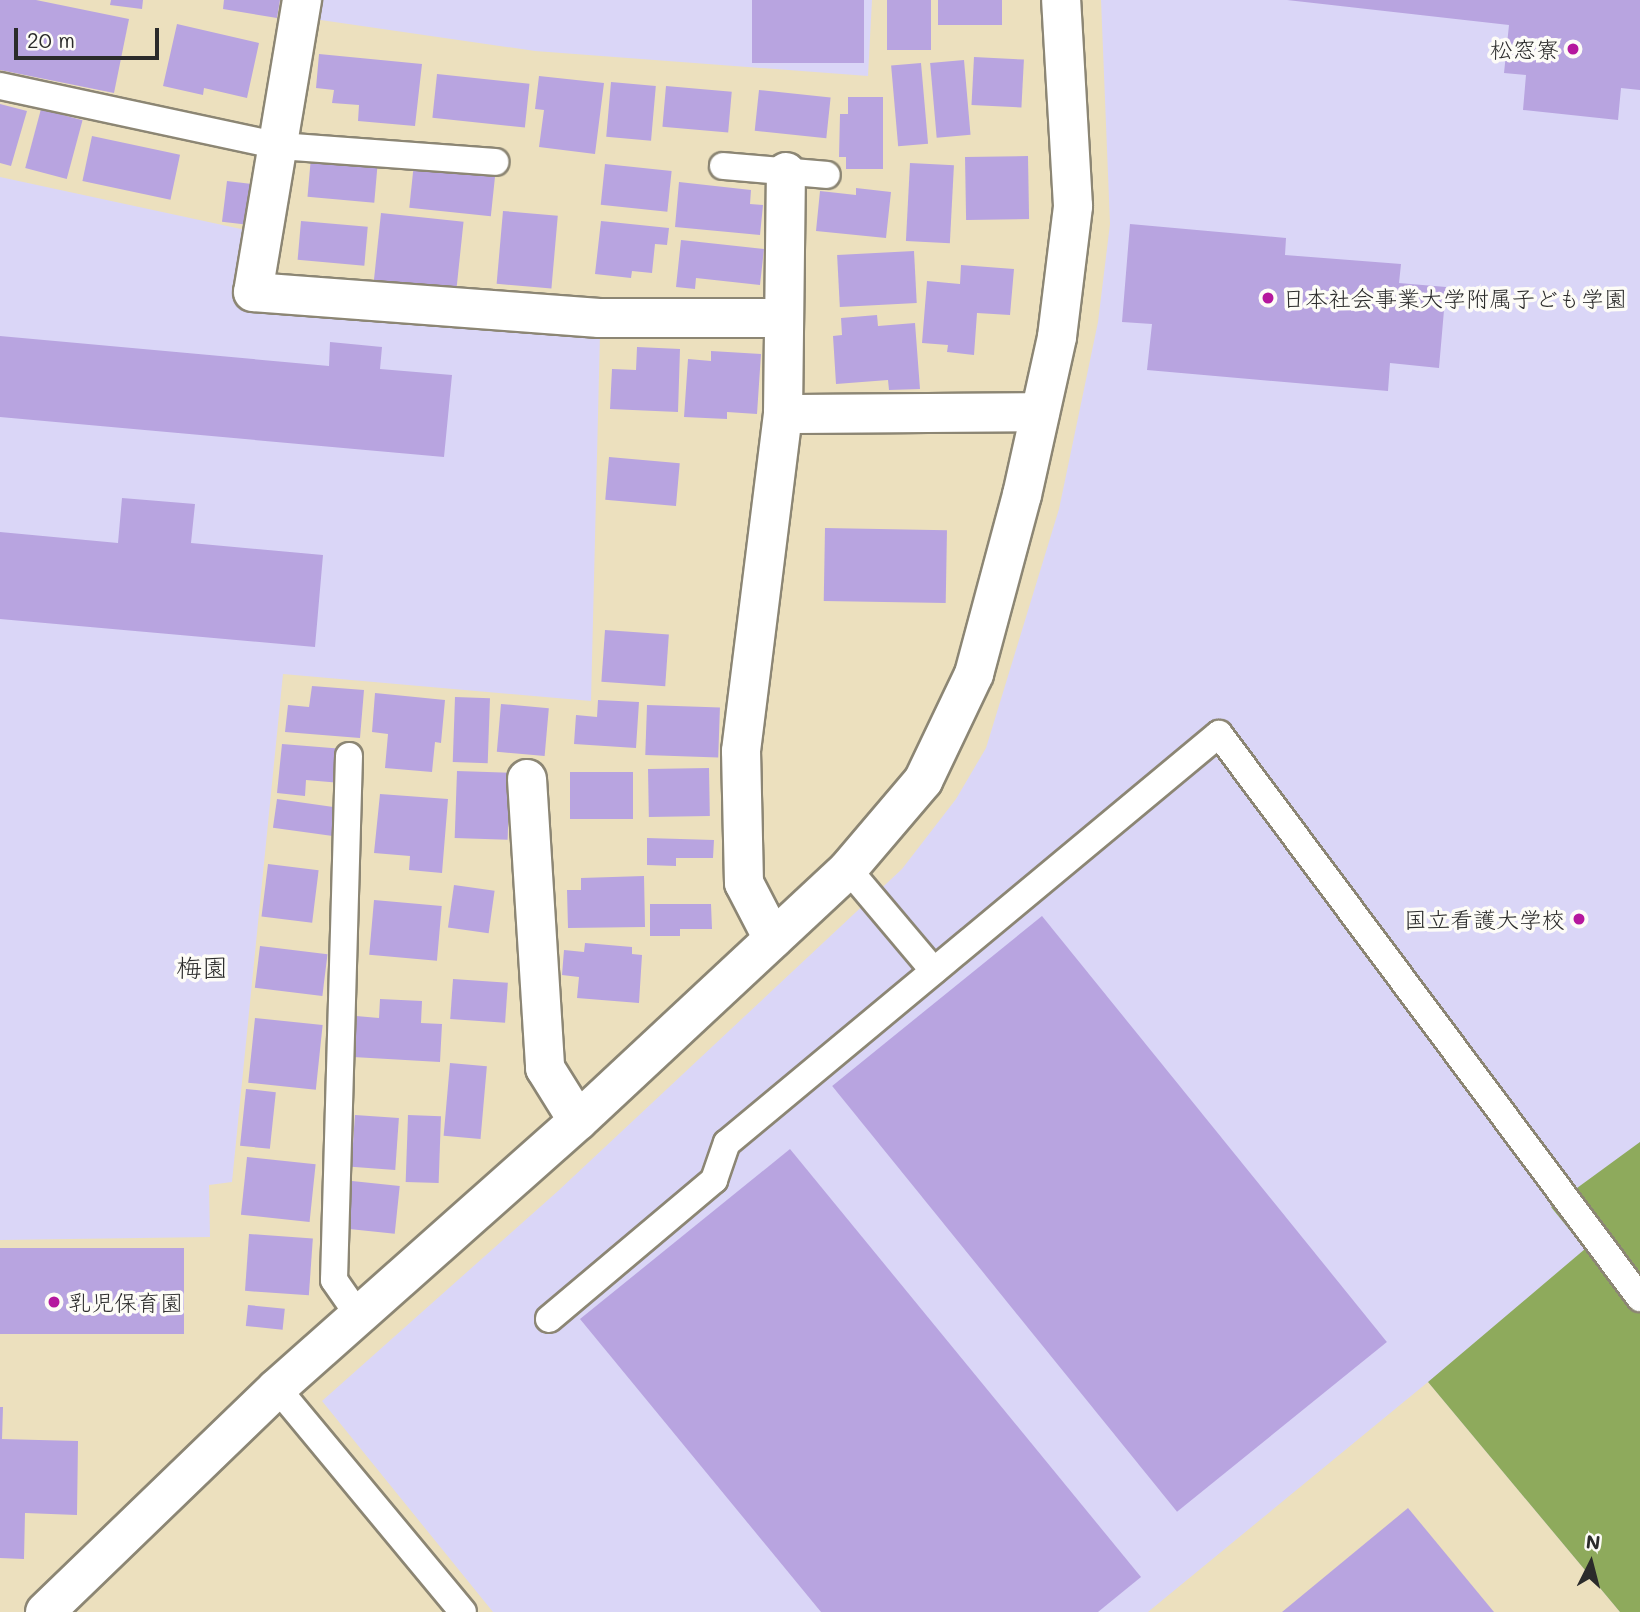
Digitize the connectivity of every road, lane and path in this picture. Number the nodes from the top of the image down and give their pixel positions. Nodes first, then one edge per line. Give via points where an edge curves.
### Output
1 (302, 0) edge
2 (1061, 0) edge
3 (0, 86) edge
4 (279, 146) junction
5 (495, 162) dead end
6 (723, 166) dead end
7 (786, 172) junction
8 (827, 175) dead end
9 (782, 318) junction
10 (1040, 412) junction
11 (783, 414) junction
12 (349, 756) dead end
13 (527, 779) dead end
14 (848, 869) junction
15 (774, 939) junction
16 (934, 971) junction
17 (578, 1121) junction
18 (1640, 1298) edge
19 (359, 1315) junction
20 (549, 1319) dead end
21 (277, 1388) junction
22 (45, 1612) edge
23 (463, 1612) edge

1 - 4 street
2 - 10 street via 1073,206 1069,260
3 - 4 lane
4 - 5 lane
4 - 9 street via 253,292 599,318
6 - 7 lane
7 - 8 lane
7 - 9 street
9 - 11 street
10 - 11 street
10 - 14 street via 974,674 923,781
11 - 15 street via 741,751 744,883
12 - 19 lane via 334,1280
13 - 17 street via 545,1068
14 - 15 street
14 - 16 lane
15 - 17 street
16 - 18 lane via 1219,734
16 - 20 lane via 727,1143 714,1180
17 - 19 street
19 - 21 street
21 - 22 street
21 - 23 lane

